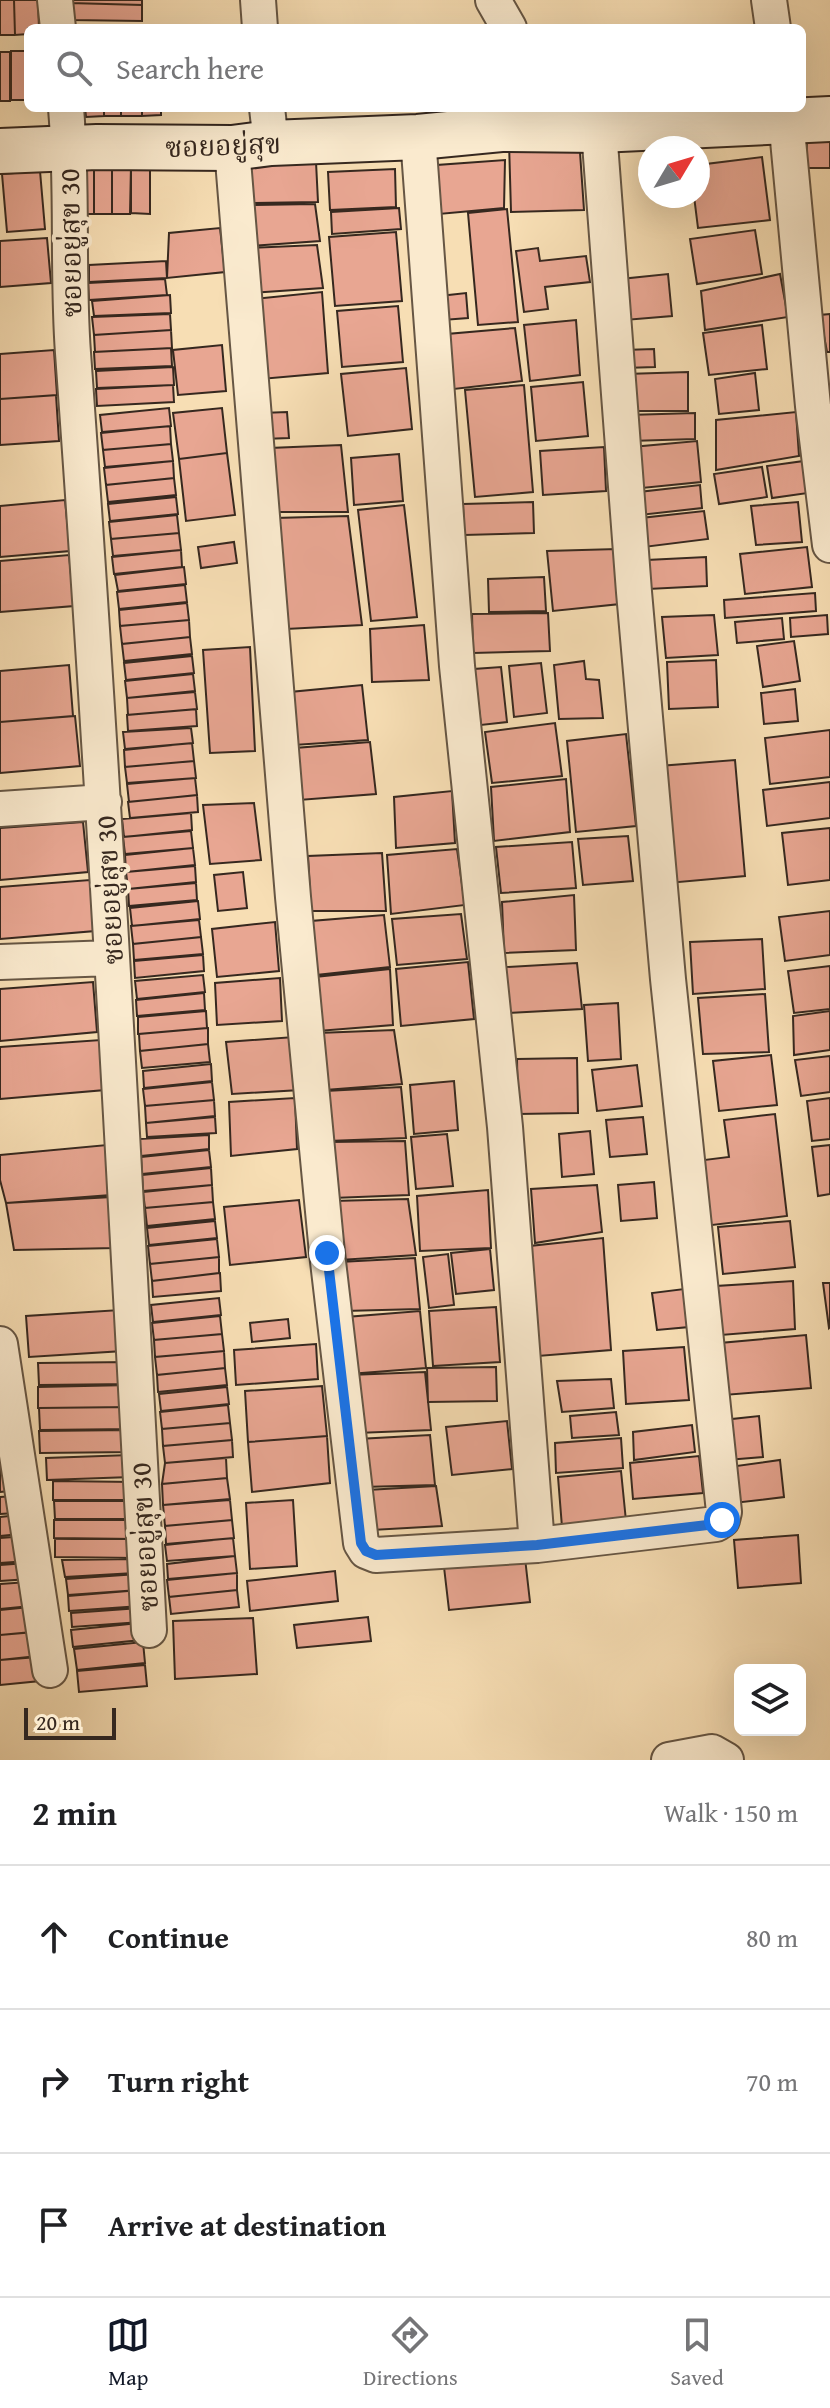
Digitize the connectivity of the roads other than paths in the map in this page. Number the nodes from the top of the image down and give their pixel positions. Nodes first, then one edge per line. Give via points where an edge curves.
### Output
1 (55, 0) edge
2 (258, 0) edge
3 (493, 0) edge
4 (769, 0) edge
5 (58, 24) edge
6 (260, 24) edge
7 (507, 24) edge
8 (772, 24) edge
9 (801, 116) edge
10 (504, 118) edge
11 (68, 128) edge
12 (599, 130) junction
13 (257, 133) edge
14 (418, 137) junction
15 (0, 151) edge
16 (830, 545) edge
17 (104, 802) junction
18 (0, 809) edge
19 (112, 958) junction
20 (0, 962) edge
21 (0, 1344) edge
22 (537, 1545) junction
23 (149, 1630) dead end
24 (50, 1670) dead end
25 (669, 1760) edge
26 (726, 1760) edge

1 - 5 street
2 - 6 street
3 - 7 street
4 - 8 street
9 - 12 street, ซอยอยู่สุข
9 - 16 street via 813,406
10 - 12 street, ซอยอยู่สุข
10 - 14 street, ซอยอยู่สุข
11 - 13 street, ซอยอยู่สุข
11 - 15 street, ซอยอยู่สุข
11 - 17 street, ซอยอยู่สุข 30 via 68,290
12 - 22 street via 656,840 724,1512 716,1524
13 - 14 street, ซอยอยู่สุข
13 - 22 street via 294,913 361,1543 376,1555
14 - 22 street via 456,651 505,1127
17 - 18 street
17 - 19 street, ซอยอยู่สุข 30
19 - 20 street
19 - 23 street, ซอยอยู่สุข 30
21 - 24 street
25 - 26 street via 712,1752

